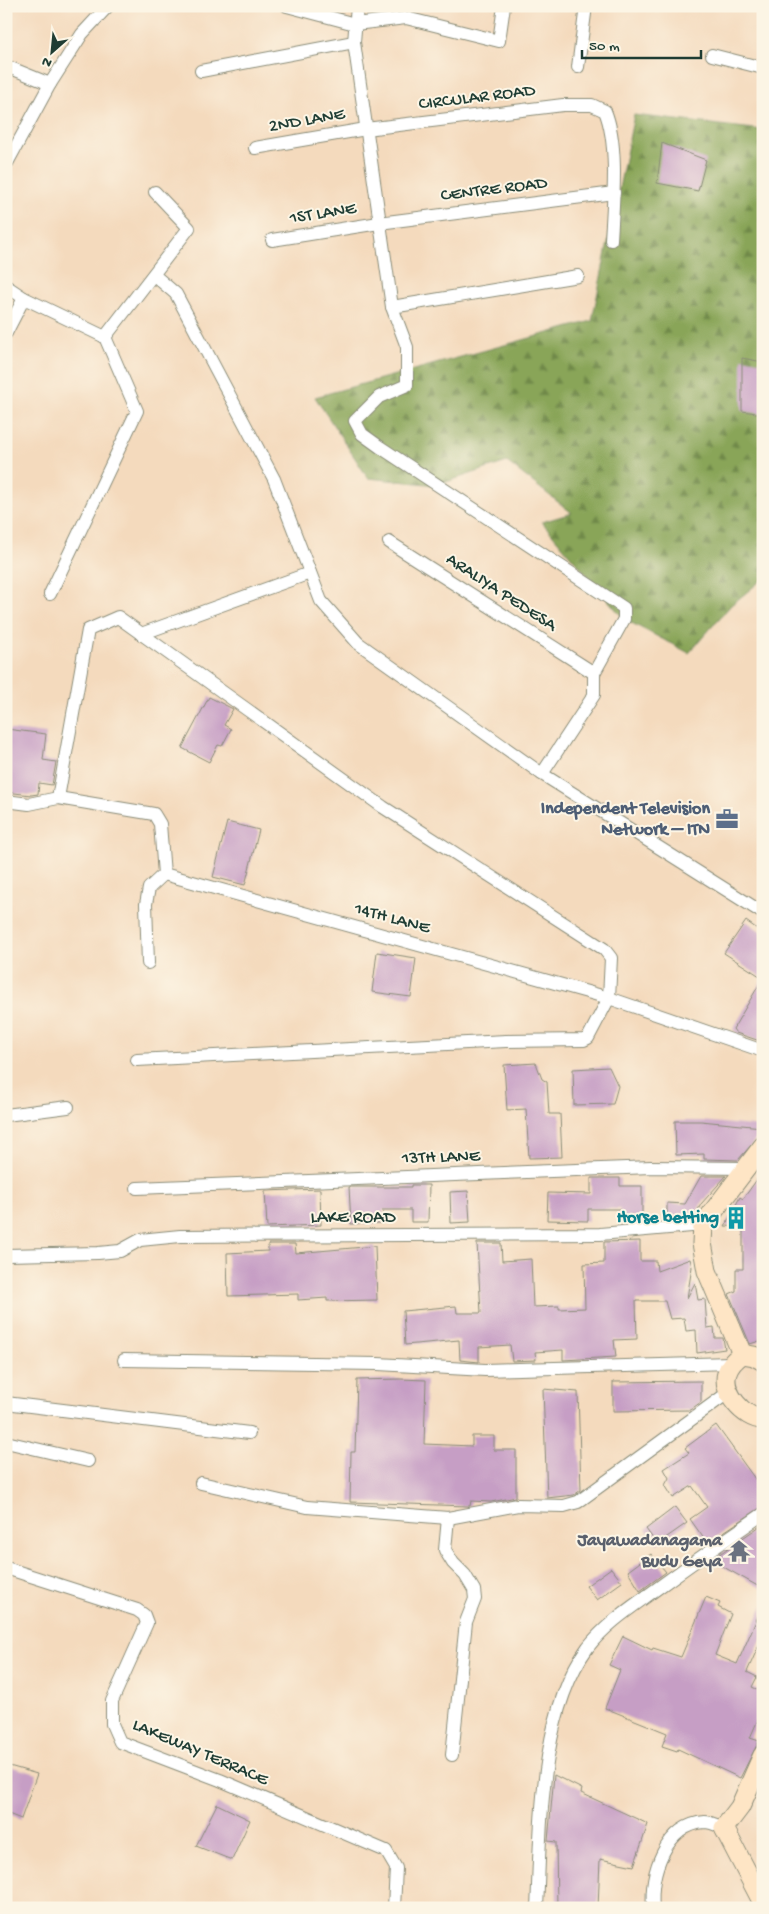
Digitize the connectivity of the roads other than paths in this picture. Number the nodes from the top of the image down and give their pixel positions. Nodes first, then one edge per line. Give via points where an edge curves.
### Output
1 (108, 6) edge
2 (287, 6) edge
3 (357, 6) edge
4 (504, 6) edge
5 (586, 6) edge
6 (407, 12) edge
7 (355, 24) junction
8 (354, 42) junction
9 (712, 55) dead end
10 (6, 66) edge
11 (578, 67) dead end
12 (763, 68) edge
13 (200, 71) dead end
14 (50, 84) junction
15 (366, 129) junction
16 (254, 148) dead end
17 (6, 165) edge
18 (155, 192) dead end
19 (614, 192) junction
20 (378, 223) junction
21 (272, 240) dead end
22 (611, 240) dead end
23 (154, 275) junction
24 (578, 276) dead end
25 (6, 286) edge
26 (24, 298) junction
27 (392, 307) junction
28 (6, 333) edge
29 (105, 337) junction
30 (389, 542) dead end
31 (310, 573) junction
32 (50, 594) dead end
33 (141, 634) junction
34 (594, 673) junction
35 (542, 774) junction
36 (58, 798) junction
37 (6, 801) edge
38 (164, 874) junction
39 (763, 913) edge
40 (148, 963) dead end
41 (609, 998) junction
42 (763, 1050) edge
43 (137, 1060) dead end
44 (68, 1107) dead end
45 (6, 1115) edge
46 (763, 1146) edge
47 (746, 1168) junction
48 (137, 1188) dead end
49 (703, 1225) junction
50 (6, 1255) edge
51 (737, 1359) junction
52 (124, 1360) dead end
53 (763, 1361) edge
54 (729, 1392) junction
55 (6, 1403) edge
56 (763, 1419) edge
57 (249, 1433) dead end
58 (6, 1442) edge
59 (88, 1462) dead end
60 (201, 1483) dead end
61 (763, 1514) edge
62 (448, 1518) junction
63 (6, 1568) edge
64 (452, 1755) dead end
65 (763, 1756) edge
66 (724, 1828) junction
67 (763, 1903) edge
68 (394, 1908) edge
69 (537, 1908) edge
70 (653, 1908) edge

1 - 14 street via 82,34
2 - 7 street
3 - 7 street
4 - 6 street via 499,41
5 - 11 street
6 - 7 street via 380,21
7 - 8 street
8 - 13 street
8 - 15 street
9 - 12 street
10 - 14 street
14 - 17 street
15 - 16 street, 2ND LANE
15 - 19 street, CIRCULAR ROAD via 592,105 605,111 610,124
15 - 20 street
18 - 23 street via 189,228
19 - 20 street, CENTRE ROAD
19 - 22 street
20 - 21 street, 1ST LANE
20 - 27 street
23 - 29 street
23 - 31 street via 176,294 274,479
24 - 27 street
25 - 26 street
26 - 28 street
26 - 29 street
27 - 34 street via 408,347 407,386 380,397 355,421 362,434 624,608 624,619
29 - 32 street via 137,411
30 - 34 street, ARALIYA PEDESA
31 - 33 street
31 - 35 street via 321,602 358,644
33 - 36 street via 118,617 88,630
33 - 41 street via 383,807 604,949 611,958
34 - 35 street via 594,695
35 - 39 street
36 - 37 street via 29,804
36 - 38 street via 154,814 160,824
38 - 40 street via 149,888 146,904
38 - 41 street, 14TH LANE
41 - 42 street, 14TH LANE
41 - 43 street via 584,1040
44 - 45 street
46 - 47 street
47 - 48 street, 13TH LANE via 651,1167
47 - 49 street
49 - 50 street, LAKE ROAD via 600,1234 180,1236 140,1240 120,1251
49 - 51 street via 707,1271
51 - 52 street via 485,1370 378,1364
51 - 53 street via 754,1356
51 - 54 street via 726,1375
54 - 56 street via 749,1416
54 - 62 street via 578,1502 564,1506 518,1505
55 - 57 street
58 - 59 street
60 - 62 street via 307,1507
61 - 69 street via 610,1624 589,1646 572,1672 560,1704 543,1793
62 - 64 street via 445,1550 465,1575 474,1590 475,1599 466,1622
63 - 68 street, LAKEWAY TERRACE via 144,1615 148,1623 112,1702 112,1724 120,1742 386,1850 396,1868
65 - 66 street via 740,1807
66 - 67 street
66 - 70 street via 707,1822 684,1827 668,1842 655,1874

